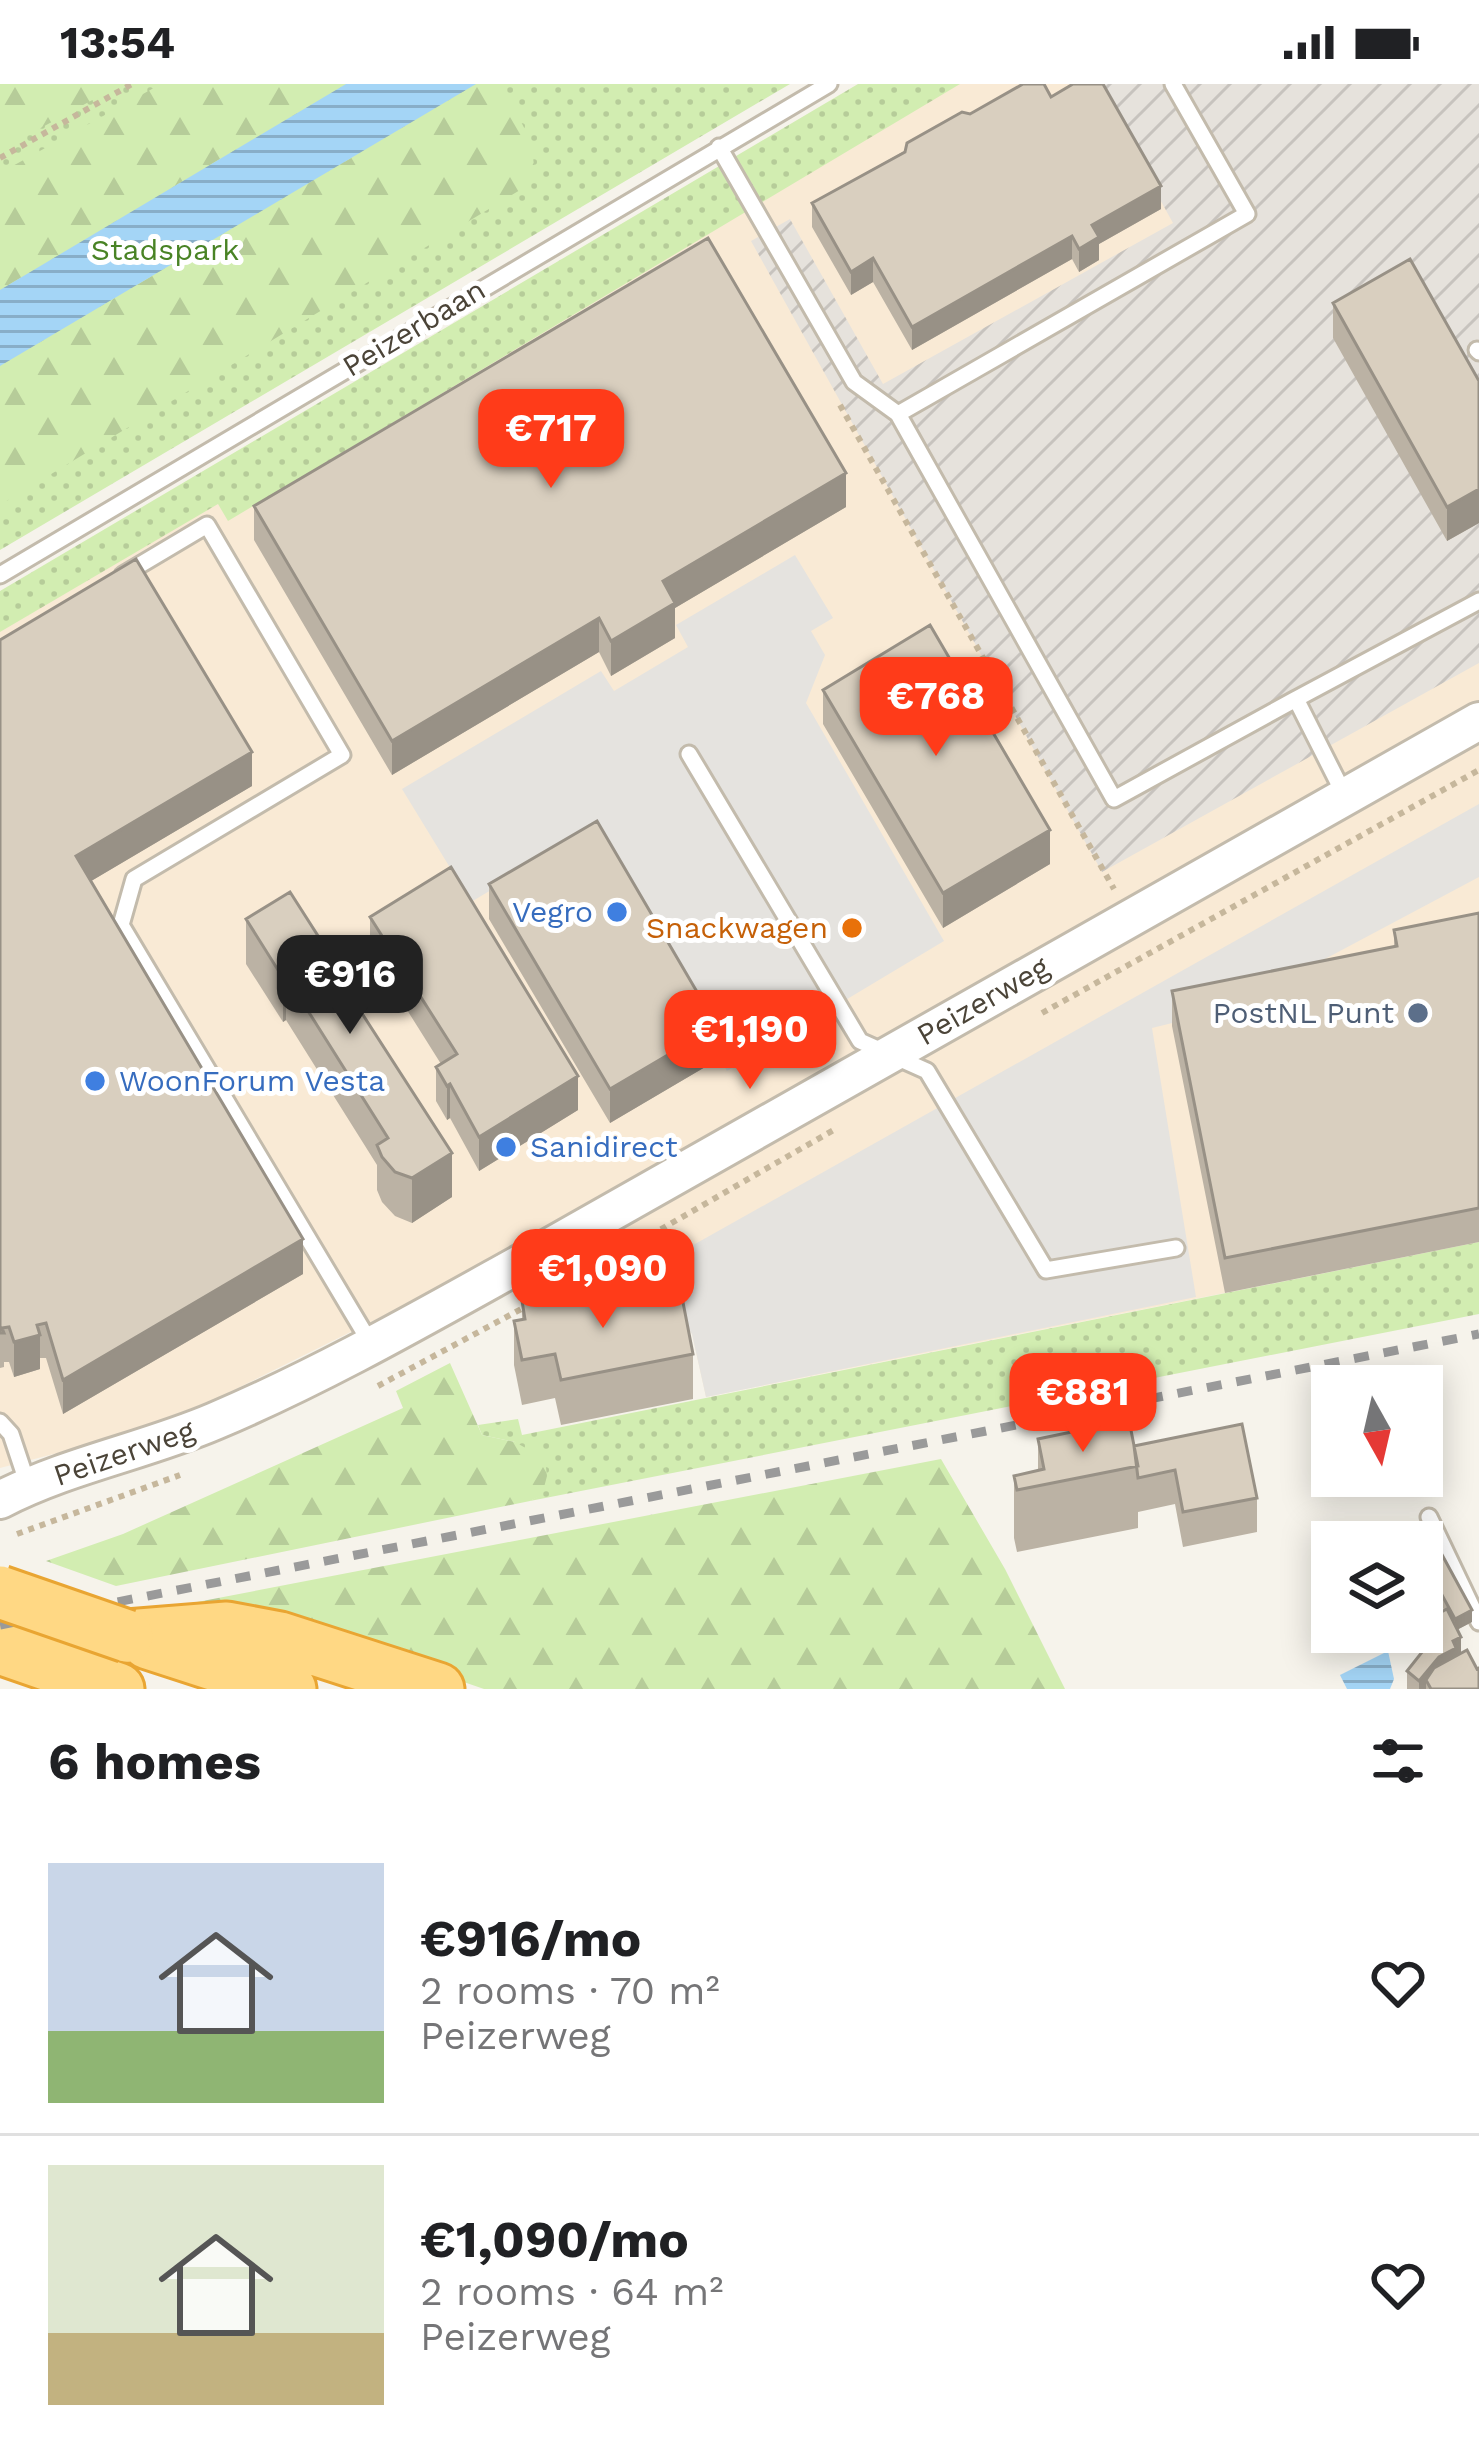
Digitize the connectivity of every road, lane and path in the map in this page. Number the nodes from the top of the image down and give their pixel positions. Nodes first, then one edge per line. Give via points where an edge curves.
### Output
1 (132, 84) edge
2 (830, 84) edge
3 (1174, 84) edge
4 (719, 147) junction
5 (0, 158) edge
6 (835, 395) dead end
7 (898, 414) junction
8 (0, 575) edge
9 (113, 581) edge
10 (1479, 602) edge
11 (1296, 699) junction
12 (1479, 721) edge
13 (689, 754) dead end
14 (1345, 796) junction
15 (1113, 888) dead end
16 (890, 1054) junction
17 (1176, 1248) dead end
18 (371, 1344) junction
19 (0, 1422) edge
20 (10, 1490) edge
21 (1429, 1517) dead end
22 (0, 1592) edge
23 (1479, 1622) edge
24 (127, 1636) junction
25 (0, 1648) edge
26 (0, 1660) edge
27 (31, 1689) edge
28 (118, 1689) edge
29 (290, 1689) edge
30 (437, 1689) edge

1 - 5 path
2 - 4 lane, Peizerbaan
3 - 7 lane via 1247,214
4 - 7 lane via 854,382
4 - 8 lane, Peizerbaan
6 - 15 path
7 - 11 lane via 1114,800
9 - 18 lane via 207,525 342,755 134,879 121,925
10 - 11 lane
11 - 14 lane
12 - 14 street, Peizerweg
13 - 16 lane via 860,1041
14 - 16 street, Peizerweg
16 - 17 lane via 927,1070 1046,1270
16 - 18 street, Peizerweg
18 - 20 street, Peizerweg via 217,1420
19 - 20 lane, Peizerweg via 11,1434
21 - 23 lane
22 - 24 highway, bridge
24 - 29 highway
24 - 30 highway via 227,1628
25 - 28 highway
26 - 27 highway

